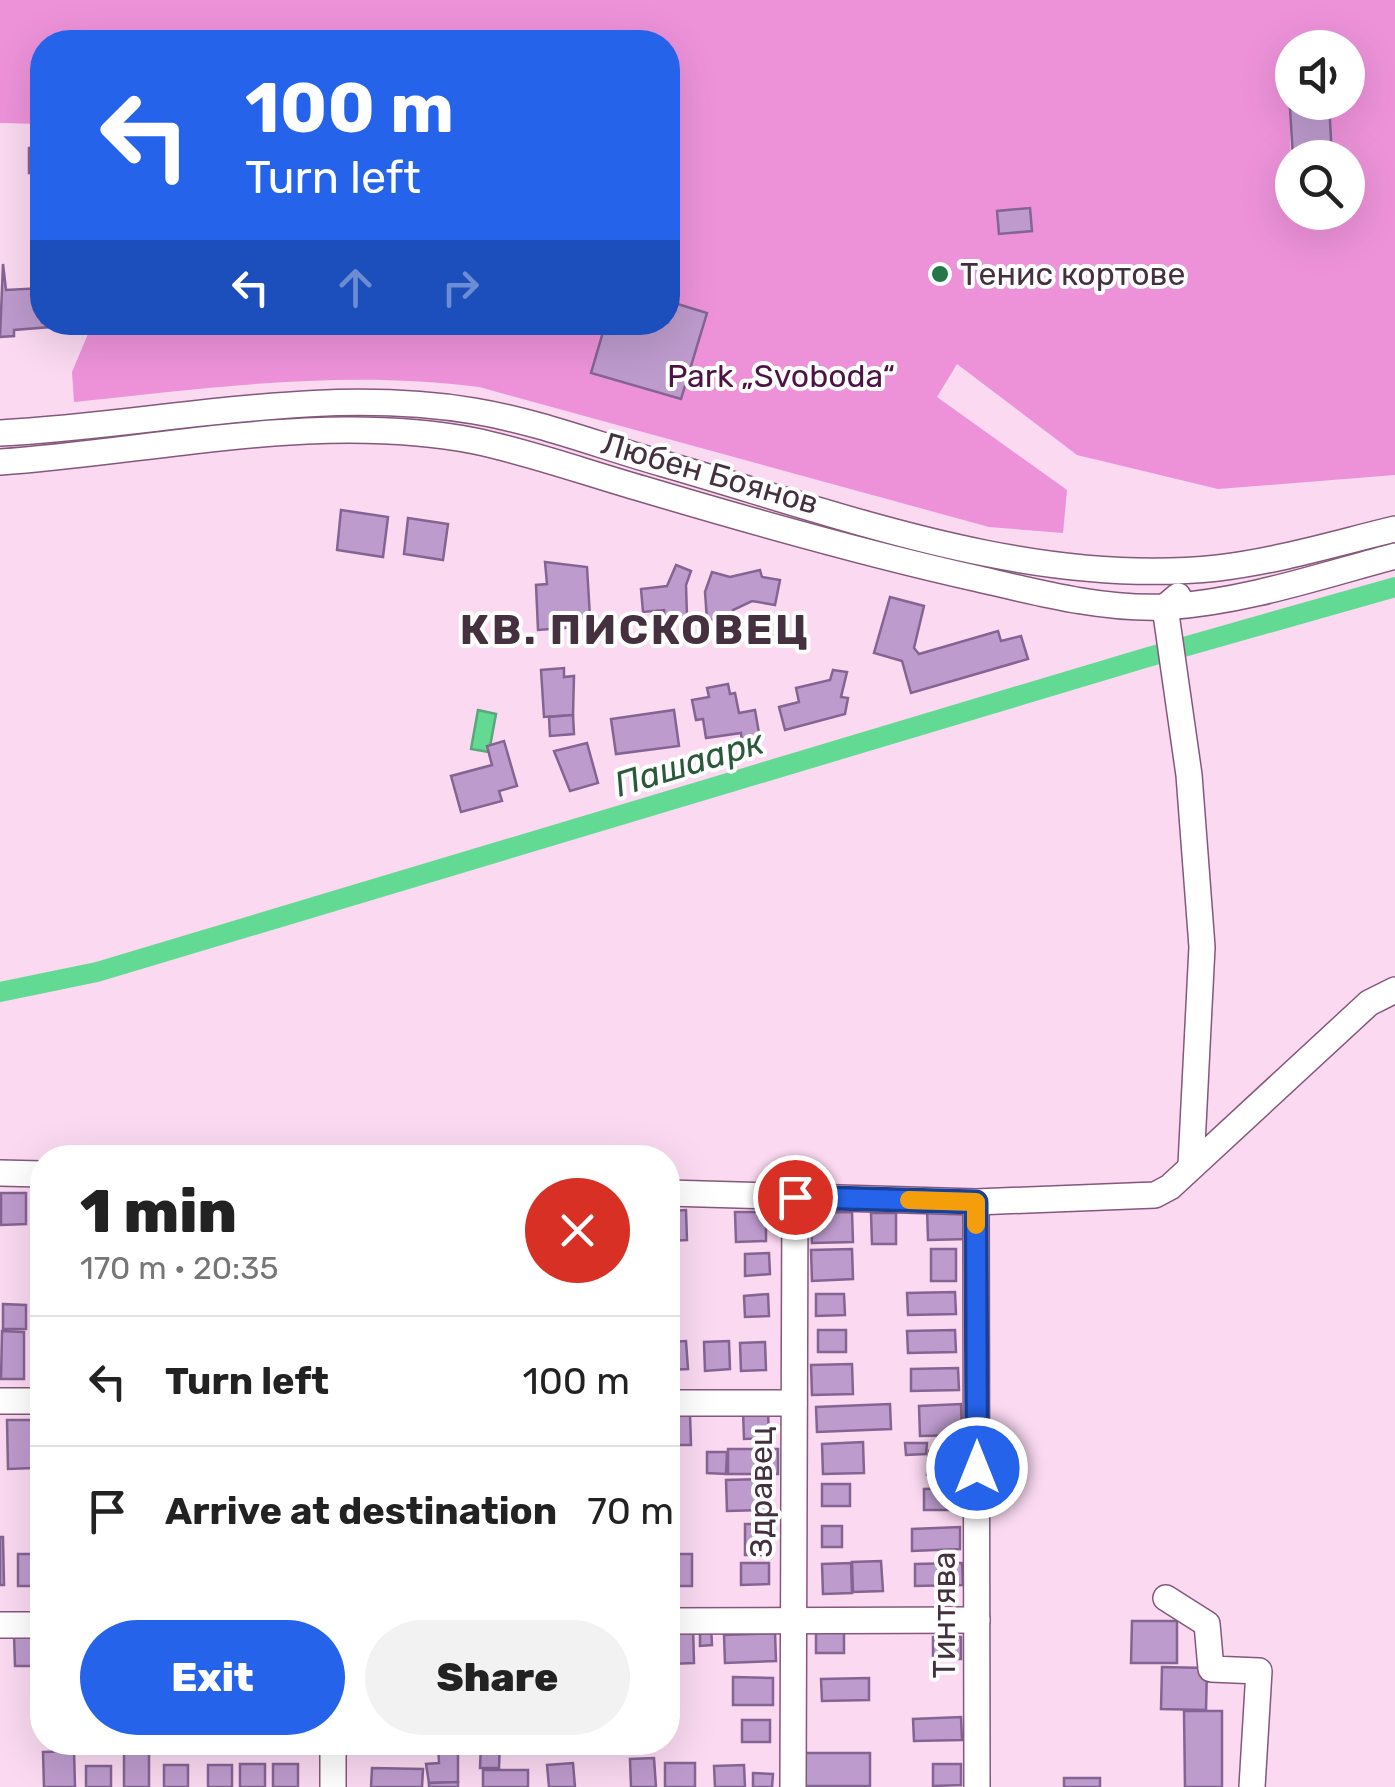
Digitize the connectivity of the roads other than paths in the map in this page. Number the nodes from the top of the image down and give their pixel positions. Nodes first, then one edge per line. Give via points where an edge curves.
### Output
1 (0, 433) edge
2 (648, 460) junction
3 (0, 462) edge
4 (640, 488) junction
5 (1395, 529) edge
6 (1395, 556) edge
7 (1218, 568) junction
8 (1166, 606) junction
9 (1395, 990) edge
10 (1191, 1165) junction
11 (0, 1172) edge
12 (30, 1173) edge
13 (680, 1193) edge
14 (795, 1197) junction
15 (976, 1202) junction
16 (0, 1401) edge
17 (30, 1401) edge
18 (680, 1403) edge
19 (794, 1404) junction
20 (1166, 1598) dead end
21 (977, 1620) junction
22 (793, 1621) junction
23 (680, 1622) edge
24 (0, 1625) edge
25 (30, 1625) edge
26 (333, 1755) edge
27 (333, 1787) edge
28 (792, 1787) edge
29 (977, 1787) edge
30 (1252, 1787) edge

1 - 2 street, Любен Боянов via 328,399 476,411
2 - 4 street
2 - 7 street, Любен Боянов via 1024,561 1128,571
3 - 4 street, Любен Боянов via 326,430 407,432 546,458
4 - 8 street, Любен Боянов via 969,577 1096,602
5 - 7 street, Любен Боянов
6 - 8 street, Любен Боянов via 1246,595
7 - 8 street
8 - 10 street via 1189,775 1202,947
9 - 10 street via 1369,1003
10 - 15 street via 1156,1194
11 - 12 street
13 - 14 street
14 - 15 street
14 - 19 street, Здравец
15 - 21 street, Тинтява
16 - 17 street
18 - 19 street
19 - 22 street, Здравец
20 - 30 street via 1207,1624 1211,1669 1259,1671
21 - 22 street
21 - 29 street, Тинтява
22 - 23 street
22 - 28 street, Здравец
24 - 25 street
26 - 27 street

